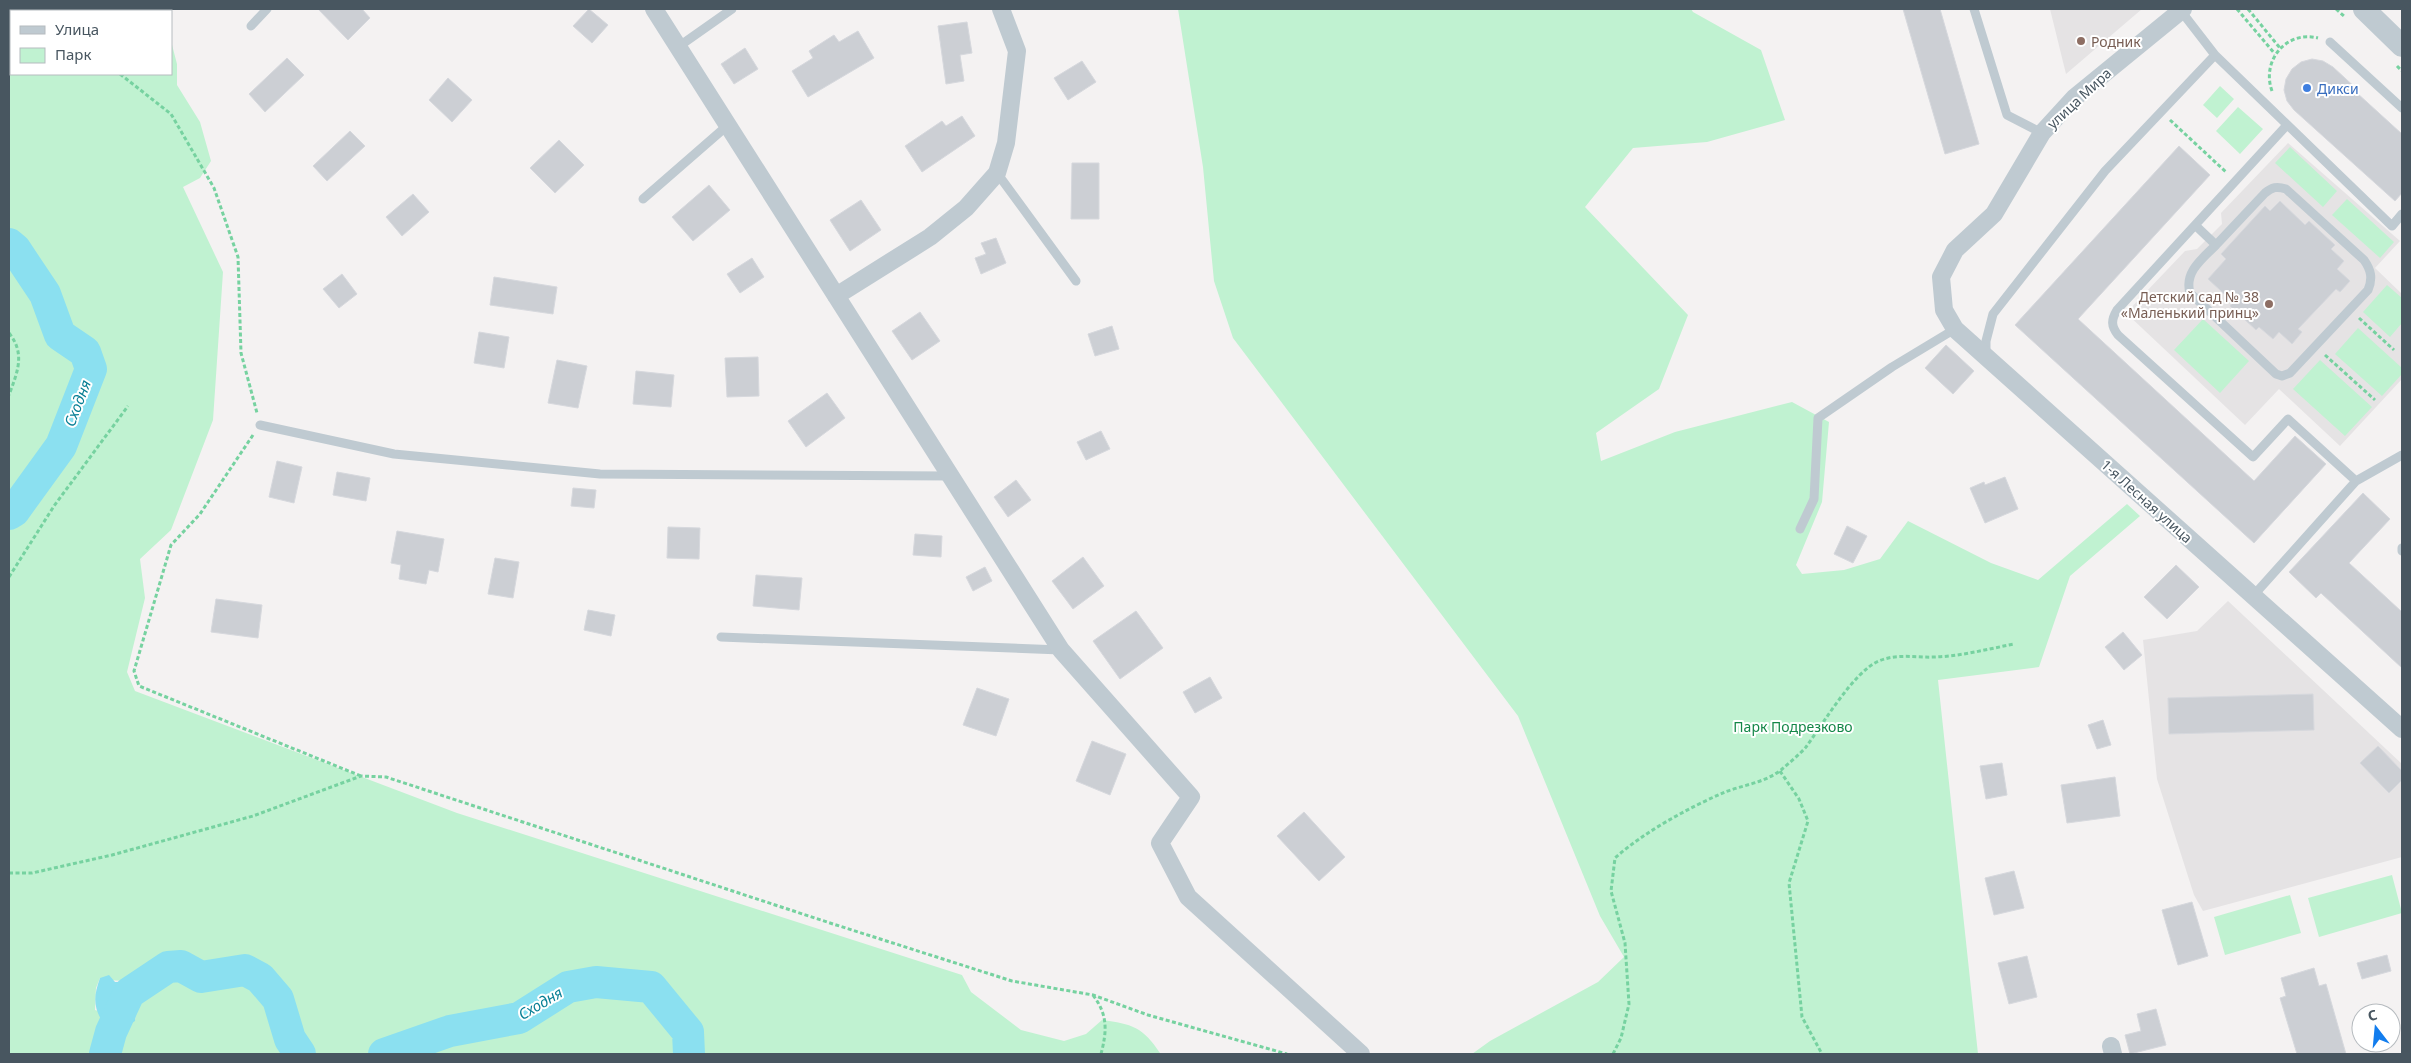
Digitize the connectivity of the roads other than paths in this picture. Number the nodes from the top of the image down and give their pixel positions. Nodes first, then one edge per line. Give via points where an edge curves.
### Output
1 (268, 9) edge
2 (654, 9) edge
3 (732, 9) edge
4 (1001, 9) edge
5 (1974, 9) edge
6 (2364, 9) edge
7 (2182, 10) edge
8 (251, 26) dead end
9 (2330, 42) road end
10 (2402, 46) edge
11 (678, 47) junction
12 (2215, 55) junction
13 (2402, 108) edge
14 (728, 125) junction
15 (2287, 125) junction
16 (2042, 133) junction
17 (997, 173) junction
18 (643, 199) dead end
19 (2402, 214) edge
20 (2195, 225) junction
21 (2216, 245) junction
22 (1955, 250) joint
23 (1076, 281) dead end
24 (836, 296) junction
25 (1955, 329) junction
26 (1986, 356) junction
27 (260, 425) road end
28 (2402, 455) edge
29 (951, 476) junction
30 (2356, 480) junction
31 (1800, 529) dead end
32 (2253, 596) junction
33 (721, 637) dead end
34 (1061, 650) junction
35 (2402, 729) edge
36 (1361, 1054) edge

1 - 8 lane
2 - 11 street
3 - 11 lane
4 - 17 street via 1017,51 1006,144
5 - 16 lane via 2007,115
6 - 10 street
7 - 12 lane
7 - 16 street, улица Мира via 2074,98
9 - 13 lane
11 - 14 street
12 - 15 lane
12 - 26 lane via 2105,171 1993,314 1986,340
14 - 18 lane
14 - 24 street
15 - 19 lane via 2392,226
15 - 20 lane
16 - 22 street, улица Мира via 1994,214
17 - 23 lane
17 - 24 street via 966,208 930,236
20 - 21 lane
20 - 30 lane via 2117,310 2112,318 2112,327 2253,457 2288,419
21 - 21 lane via 2191,272 2188,278 2190,293 2276,374 2282,376 2290,373 2368,290 2369,268 2286,189 2271,188
22 - 25 street, 1-я Лесная улица via 1942,278 1944,310
24 - 29 street
25 - 26 street, 1-я Лесная улица
25 - 31 lane via 1818,418 1814,499
26 - 32 street, 1-я Лесная улица
27 - 29 lane via 394,454 600,474
28 - 30 lane
29 - 34 street
30 - 32 lane
32 - 35 street, 1-я Лесная улица
33 - 34 lane
34 - 36 street via 1191,797 1160,843 1188,897

